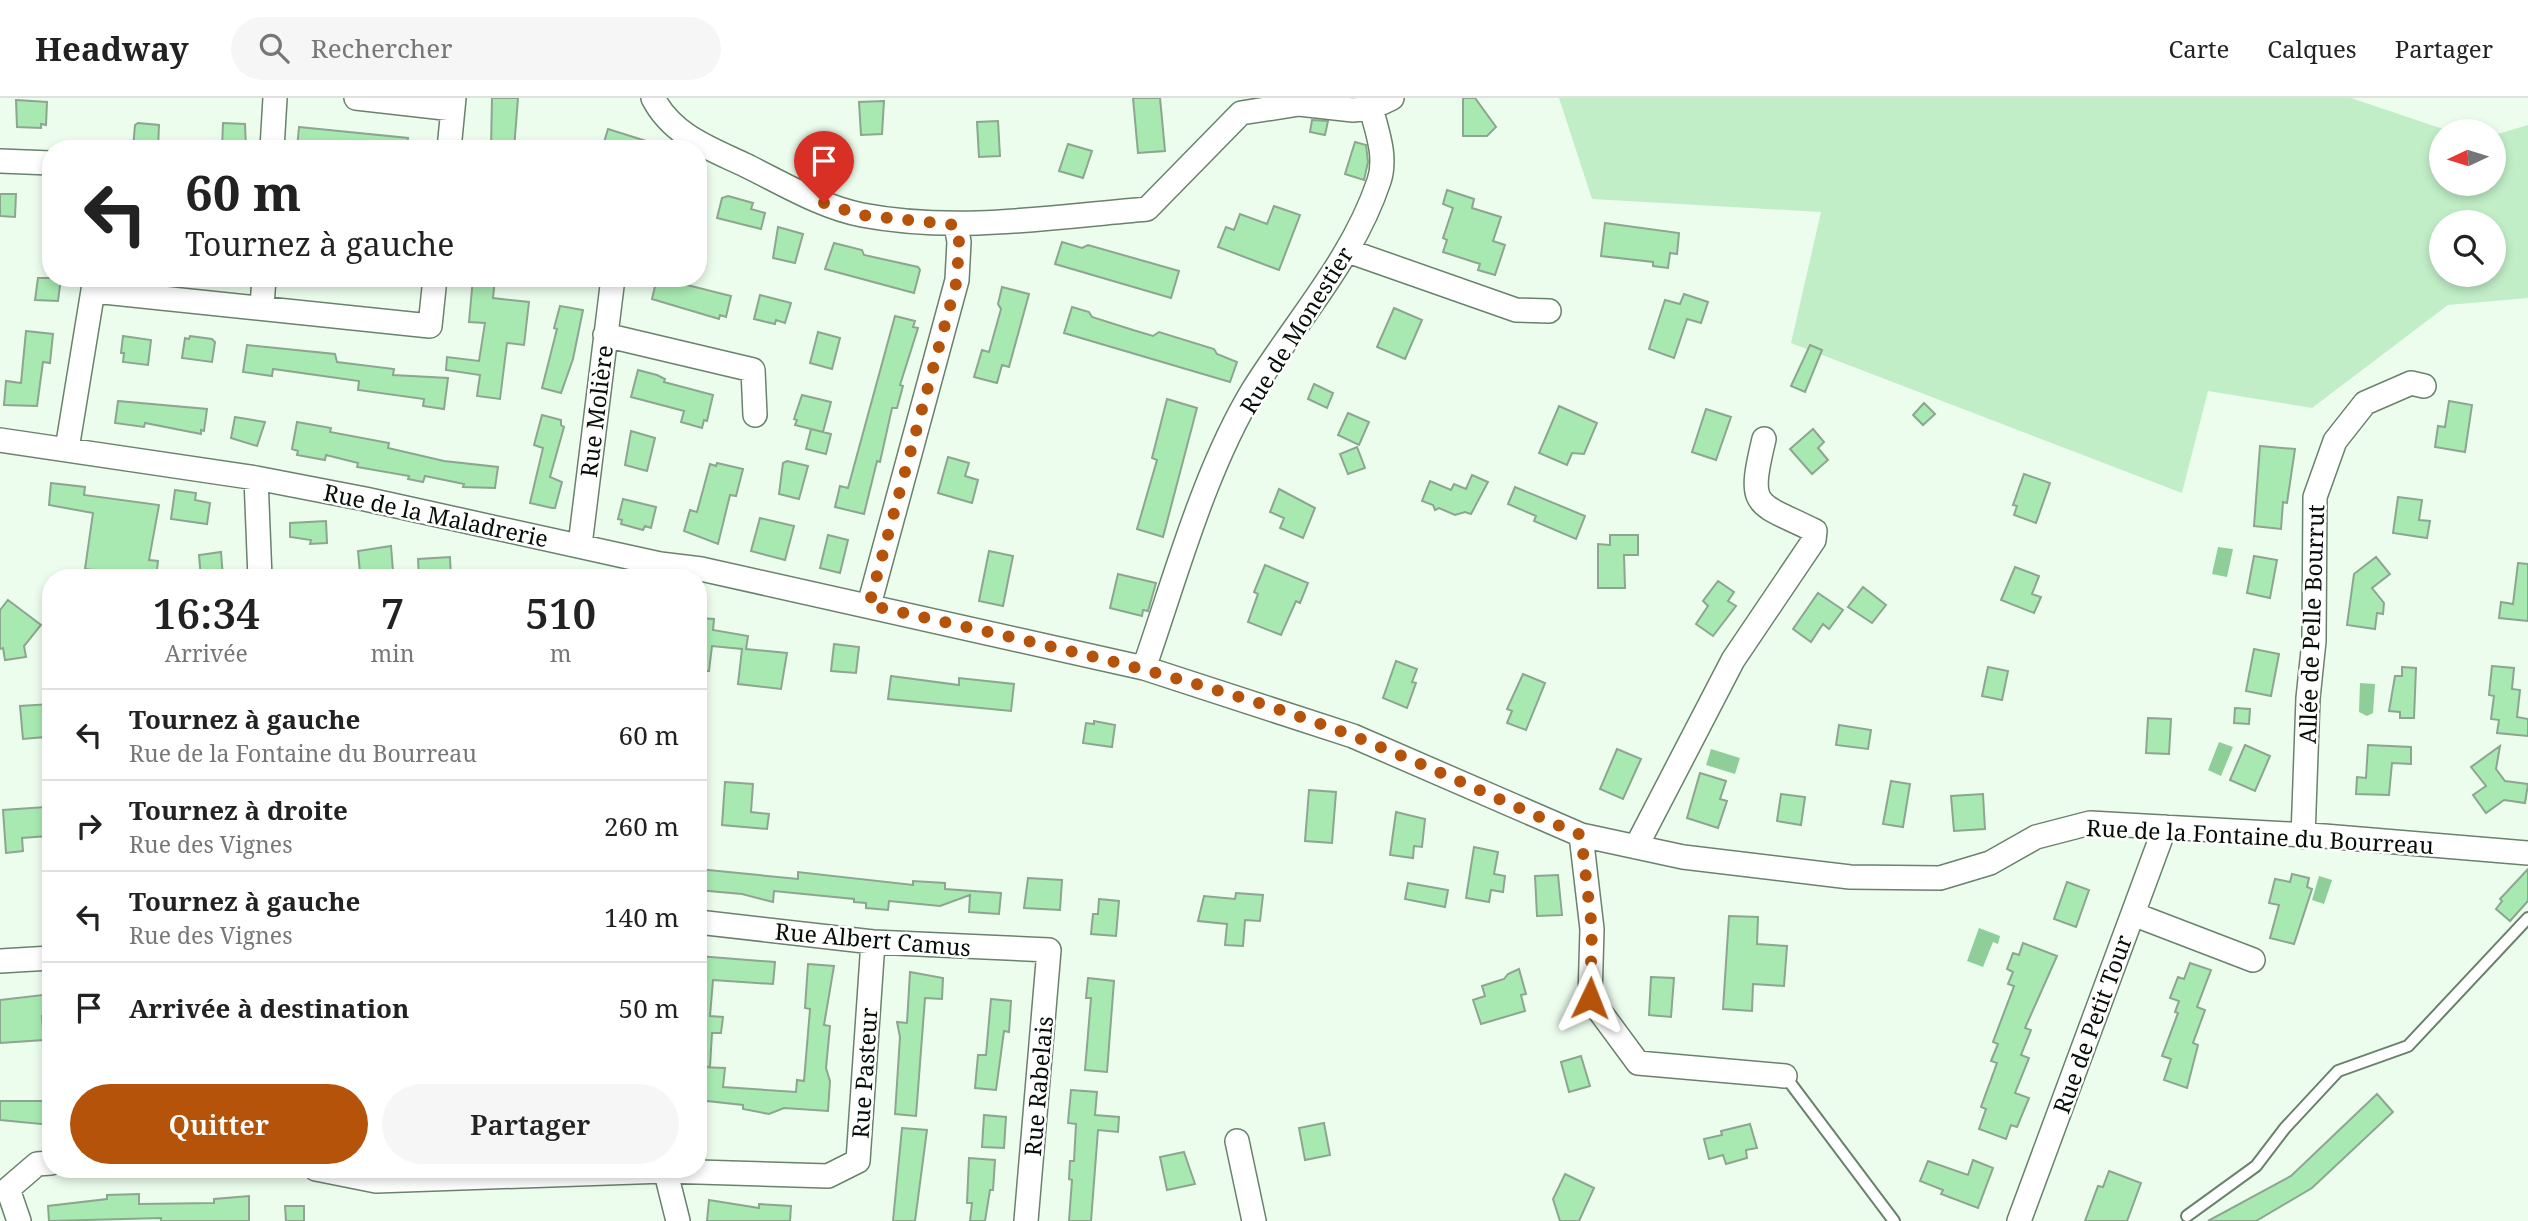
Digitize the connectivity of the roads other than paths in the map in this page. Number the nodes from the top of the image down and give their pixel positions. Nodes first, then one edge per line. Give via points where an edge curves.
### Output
1 (275, 98) edge
2 (356, 98) edge
3 (653, 98) edge
4 (1382, 103) edge
5 (454, 104) edge
6 (273, 140) edge
7 (450, 140) edge
8 (679, 140) edge
9 (707, 154) edge
10 (0, 161) edge
11 (42, 163) edge
12 (956, 225) junction
13 (1348, 251) junction
14 (94, 287) edge
15 (110, 287) edge
16 (263, 287) edge
17 (434, 287) edge
18 (612, 287) edge
19 (262, 306) junction
20 (1549, 311) dead end
21 (605, 335) junction
22 (2424, 386) dead end
23 (755, 415) dead end
24 (1764, 439) dead end
25 (0, 440) edge
26 (67, 449) junction
27 (256, 478) junction
28 (580, 545) junction
29 (260, 569) edge
30 (653, 569) edge
31 (707, 570) edge
32 (869, 605) junction
33 (1144, 668) junction
34 (2165, 827) junction
35 (1581, 835) junction
36 (2303, 837) junction
37 (1636, 848) junction
38 (2528, 852) edge
39 (2133, 914) junction
40 (2528, 918) edge
41 (707, 923) edge
42 (873, 942) junction
43 (1049, 950) joint
44 (42, 959) edge
45 (2253, 960) dead end
46 (0, 961) edge
47 (1786, 1076) joint
48 (1237, 1141) dead end
49 (42, 1164) edge
50 (707, 1172) edge
51 (361, 1178) edge
52 (455, 1178) edge
53 (667, 1178) edge
54 (4, 1186) edge
55 (2187, 1216) dead end
56 (19, 1221) edge
57 (678, 1221) edge
58 (1026, 1221) edge
59 (1254, 1221) edge
60 (1894, 1221) edge
61 (2019, 1221) edge

1 - 6 street
2 - 5 street
3 - 8 street
4 - 12 street via 1353,110 1299,104 1241,113 1147,209
4 - 13 street, Rue de Monestier via 1380,179
5 - 7 street
9 - 12 street via 860,215
10 - 11 street
12 - 32 street via 957,280
13 - 20 street via 1516,310
13 - 33 street, Rue de Monestier via 1252,392 1216,468
14 - 26 street
15 - 19 street
16 - 19 street
17 - 19 street via 430,327
18 - 21 street, Rue Molière
21 - 23 street via 753,370
21 - 28 street, Rue Molière
22 - 36 street, Allée de Pelle Bourrut via 2411,383 2365,403 2335,441 2315,497 2314,641
24 - 37 street via 1755,493 1762,505 1815,531 1814,540 1733,660
25 - 26 street, Rue de la Maladrerie
26 - 27 street, Rue de la Maladrerie
27 - 28 street, Rue de la Maladrerie
27 - 29 street
28 - 30 street, Rue de la Maladrerie
31 - 32 street, Rue de la Maladrerie
32 - 33 street, Rue de la Fontaine du Bourreau
33 - 35 street, Rue de la Fontaine du Bourreau via 1353,736
34 - 36 street, Rue de la Fontaine du Bourreau
34 - 37 street, Rue de la Fontaine du Bourreau via 2090,823 2036,837 1990,863 1940,878 1850,877
34 - 39 street, Rue de Petit Tour
35 - 37 street, Rue de la Fontaine du Bourreau
35 - 47 street via 1592,929 1590,998 1638,1063
36 - 38 street, Rue de la Fontaine du Bourreau
39 - 45 street
39 - 61 street, Rue de Petit Tour
40 - 55 lane via 2408,1046 2338,1071 2256,1166
41 - 42 street, Rue Albert Camus
42 - 43 street, Rue Albert Camus
42 - 50 street, Rue Pasteur via 858,1161 828,1176
43 - 58 street, Rue Rabelais
44 - 46 street
47 - 60 lane
48 - 59 street
49 - 54 street
51 - 52 street, Rue Pasteur
53 - 57 street
54 - 56 street

